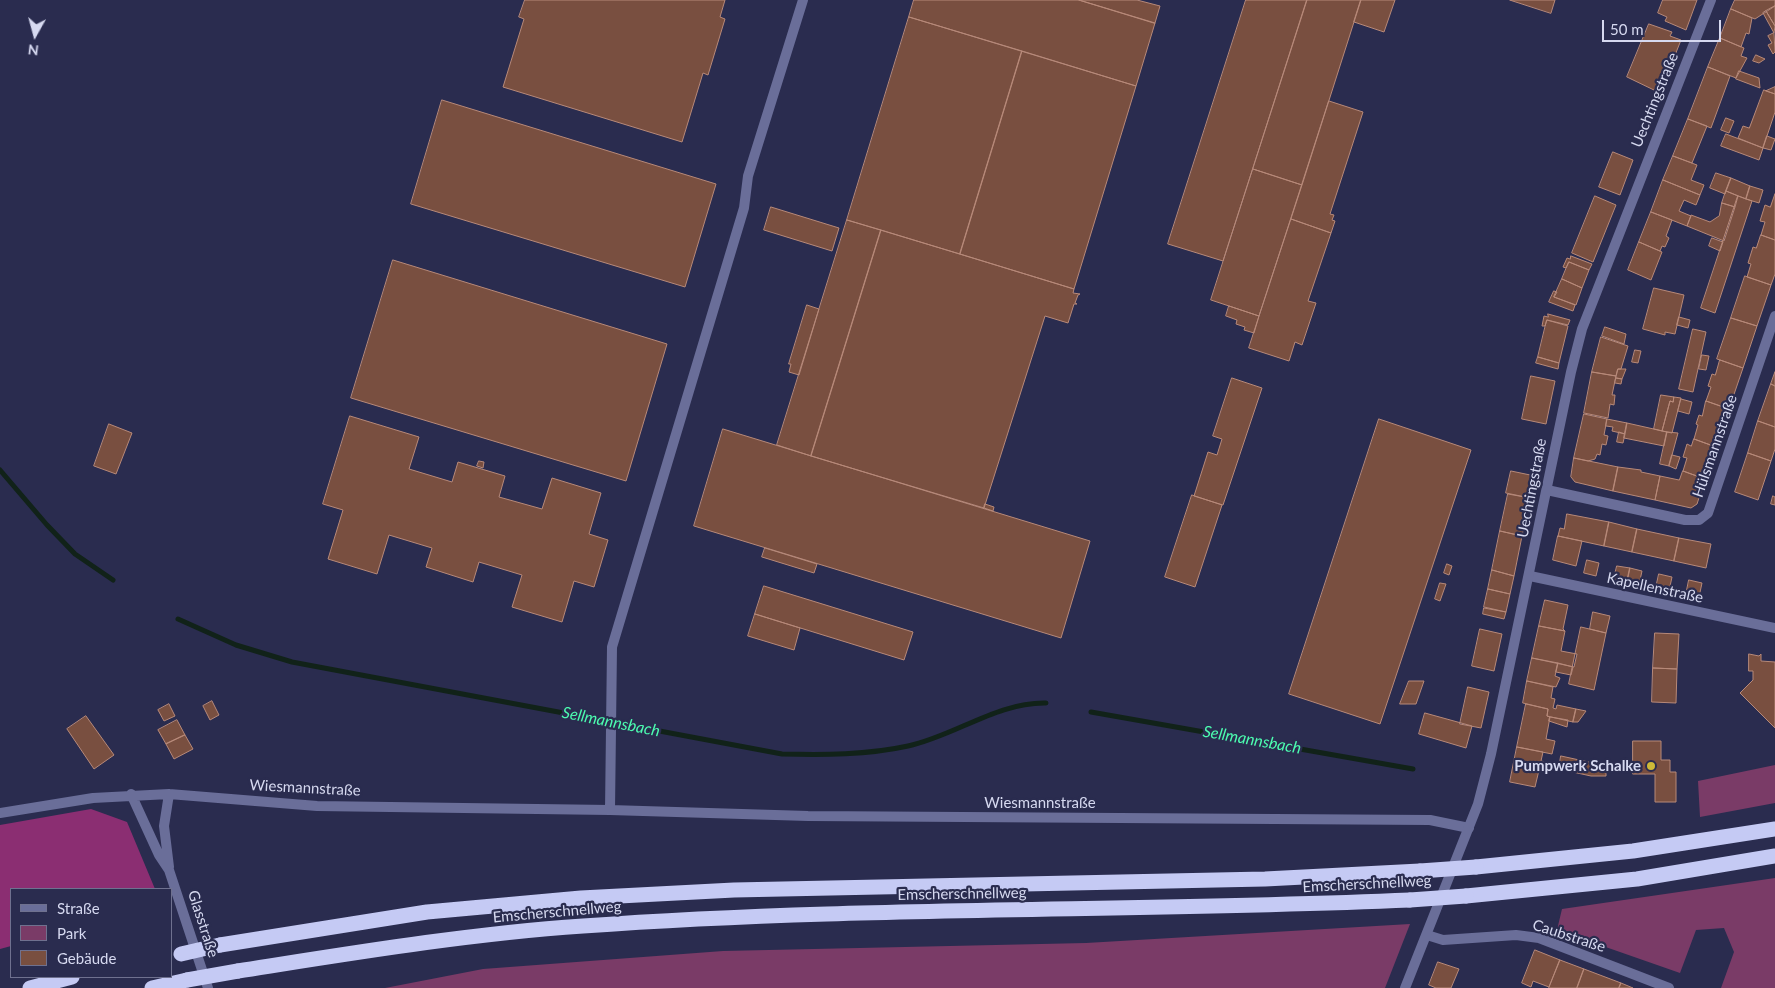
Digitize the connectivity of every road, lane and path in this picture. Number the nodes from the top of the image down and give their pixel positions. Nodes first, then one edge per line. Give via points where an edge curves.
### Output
1 (803, 0) edge
2 (1711, 0) edge
3 (1775, 316) edge
4 (1547, 490) junction
5 (1530, 576) junction
6 (1775, 628) edge
7 (130, 794) junction
8 (169, 794) junction
9 (610, 810) junction
10 (0, 814) edge
11 (1469, 828) junction
12 (1775, 828) edge
13 (1775, 856) edge
14 (169, 870) junction
15 (1427, 935) junction
16 (176, 955) edge
17 (68, 978) edge
18 (30, 988) edge
19 (152, 988) edge
20 (208, 988) edge
21 (1405, 988) edge
22 (1669, 988) edge

1 - 9 street via 748,176 744,208 612,647
2 - 4 street, Uechtingstraße via 1582,329
3 - 4 street, Hülsmannstraße via 1708,513 1698,520 1684,520
4 - 5 street, Uechtingstraße
5 - 6 street, Kapellenstraße
5 - 11 street, Uechtingstraße via 1491,754
7 - 8 street, Wiesmannstraße
7 - 10 street, Wiesmannstraße
7 - 14 street, Glasstraße
8 - 9 street, Wiesmannstraße via 317,806
8 - 14 street, Glasstraße via 164,826
9 - 11 street, Wiesmannstraße via 808,816 1430,820
11 - 15 street, Uechtingstraße
12 - 16 highway, Emscherschnellweg, bridge via 1633,851 1420,871 1265,879 734,890 581,898 427,912
13 - 19 highway, Emscherschnellweg, bridge via 1637,878 1410,900 1259,907 734,918 582,926 424,942
14 - 20 street, Glasstraße
15 - 21 street, Uechtingstraße
15 - 22 street, Caubstraße via 1443,940 1516,935 1539,938
17 - 18 highway

